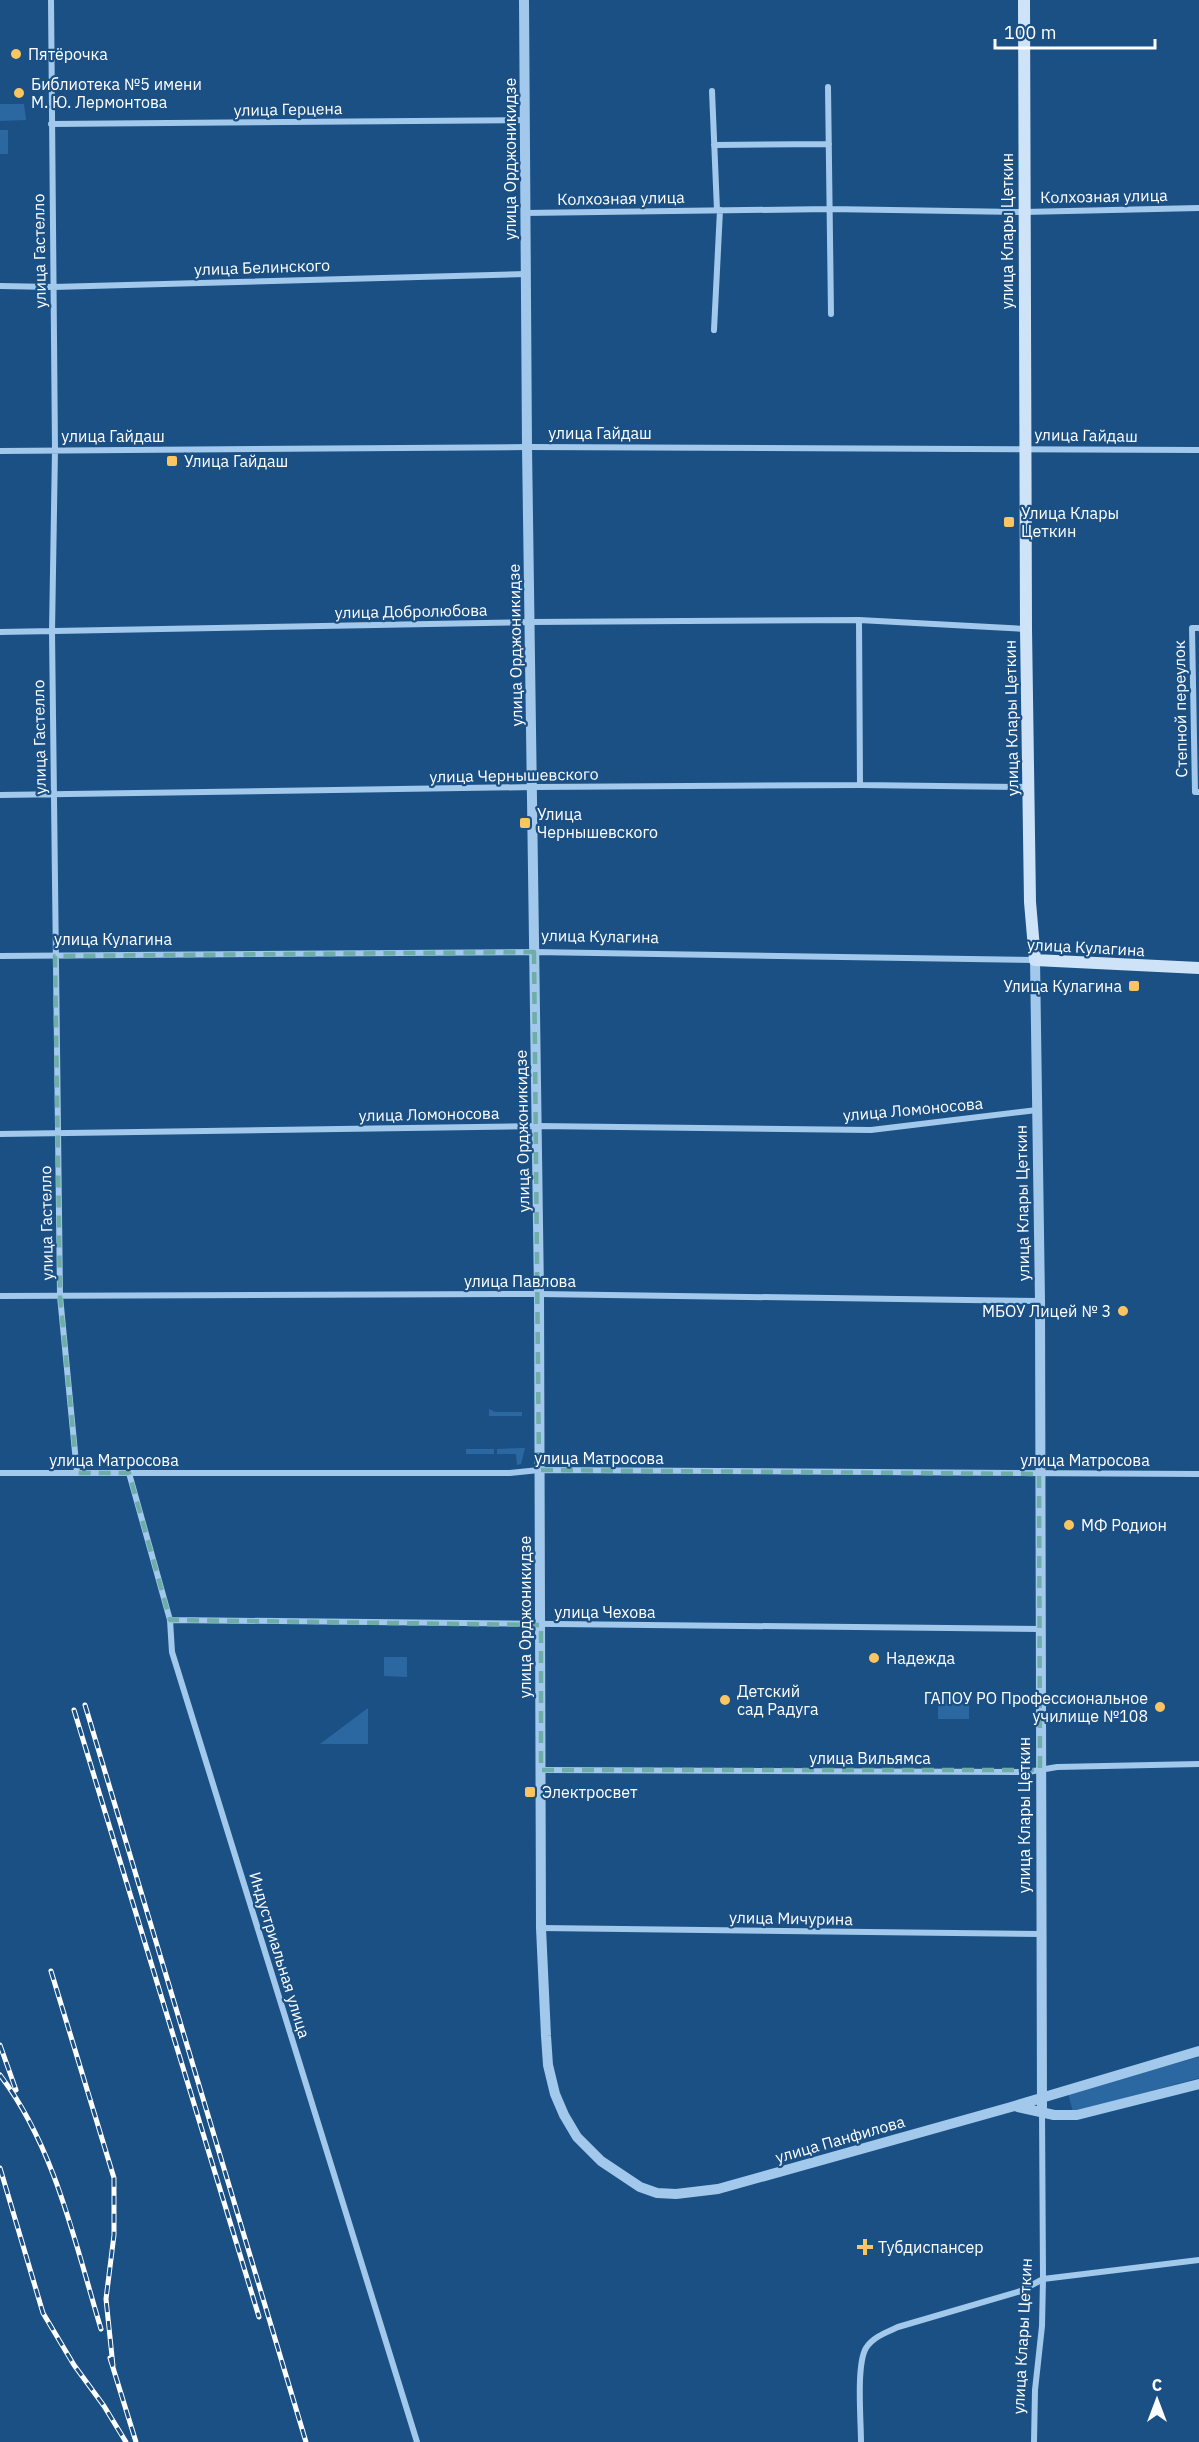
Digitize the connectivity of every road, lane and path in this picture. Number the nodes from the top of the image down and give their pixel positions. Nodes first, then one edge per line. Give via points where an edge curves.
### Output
1 (51, 0) edge
2 (524, 0) edge
3 (1024, 0) edge
4 (828, 87) dead end
5 (711, 91) dead end
6 (525, 120) junction
7 (51, 124) junction
8 (714, 144) junction
9 (829, 144) junction
10 (1199, 208) edge
11 (830, 209) junction
12 (718, 210) junction
13 (1024, 212) junction
14 (525, 213) junction
15 (525, 274) junction
16 (0, 286) edge
17 (53, 286) junction
18 (831, 314) dead end
19 (714, 330) dead end
20 (527, 447) junction
21 (1025, 448) junction
22 (55, 450) junction
23 (1199, 450) edge
24 (0, 451) edge
25 (859, 620) junction
26 (530, 622) junction
27 (1199, 628) edge
28 (1026, 629) junction
29 (0, 632) edge
30 (52, 632) junction
31 (860, 785) junction
32 (1029, 787) junction
33 (534, 788) junction
34 (1199, 792) edge
35 (0, 795) edge
36 (54, 796) junction
37 (534, 951) junction
38 (0, 956) edge
39 (55, 956) junction
40 (1035, 960) junction
41 (1199, 968) edge
42 (1037, 1110) junction
43 (537, 1126) junction
44 (58, 1133) junction
45 (0, 1134) edge
46 (539, 1294) junction
47 (0, 1296) edge
48 (60, 1296) junction
49 (1040, 1301) junction
50 (539, 1470) junction
51 (0, 1473) edge
52 (77, 1473) junction
53 (129, 1473) junction
54 (1039, 1474) junction
55 (1199, 1474) edge
56 (170, 1620) junction
57 (541, 1625) junction
58 (1040, 1629) junction
59 (1199, 1764) edge
60 (541, 1770) junction
61 (1040, 1770) junction
62 (541, 1928) junction
63 (1041, 1934) junction
64 (1199, 2051) edge
65 (1199, 2084) edge
66 (1042, 2096) junction
67 (1011, 2107) junction
68 (1042, 2111) junction
69 (676, 2194) joint
70 (1199, 2259) edge
71 (1043, 2279) junction
72 (417, 2442) edge
73 (861, 2442) edge
74 (1034, 2442) edge

1 - 7 street, улица Гастелло
2 - 6 street, улица Орджоникидзе
3 - 13 main road, улица Клары Цеткин
4 - 9 street
5 - 8 street
6 - 7 street, улица Герцена
6 - 14 street, улица Орджоникидзе
7 - 17 street, улица Гастелло
8 - 9 street
8 - 12 street
9 - 11 street
10 - 13 street, Колхозная улица
11 - 12 street, Колхозная улица
11 - 13 street, Колхозная улица
11 - 18 street
12 - 14 street, Колхозная улица
12 - 19 street
13 - 21 main road, улица Клары Цеткин
14 - 15 street, улица Орджоникидзе
15 - 17 street, улица Белинского
15 - 20 street, улица Орджоникидзе
16 - 17 street, улица Белинского
17 - 22 street, улица Гастелло
20 - 21 street, улица Гайдаш
20 - 22 street, улица Гайдаш
20 - 26 street, улица Орджоникидзе
21 - 23 street, улица Гайдаш
21 - 28 main road, улица Клары Цеткин
22 - 24 street, улица Гайдаш
22 - 30 street, улица Гастелло
25 - 26 street, улица Добролюбова
25 - 28 street, улица Добролюбова
25 - 31 street
26 - 30 street, улица Добролюбова
26 - 33 street, улица Орджоникидзе
27 - 34 street, Степной переулок via 1192,628
28 - 32 main road, улица Клары Цеткин
29 - 30 street, улица Добролюбова
30 - 36 street, улица Гастелло
31 - 32 street, улица Чернышевского
31 - 33 street, улица Чернышевского
32 - 40 main road, улица Клары Цеткин
33 - 36 street, улица Чернышевского
33 - 37 street, улица Орджоникидзе
35 - 36 street, улица Чернышевского
36 - 39 street, улица Гастелло
37 - 39 street, улица Кулагина
37 - 40 street, улица Кулагина
37 - 43 street, улица Орджоникидзе
38 - 39 street, улица Кулагина
39 - 44 street, улица Гастелло
40 - 41 main road, улица Кулагина
40 - 42 street, улица Клары Цеткин
42 - 43 street, улица Ломоносова via 871,1130
42 - 49 street, улица Клары Цеткин
43 - 44 street, улица Ломоносова
43 - 46 street, улица Орджоникидзе
44 - 45 street, улица Ломоносова
44 - 48 street, улица Гастелло
46 - 48 street, улица Павлова
46 - 49 street, улица Павлова
46 - 50 street, улица Орджоникидзе
47 - 48 street, улица Павлова
48 - 52 street, улица Гастелло
49 - 54 street, улица Клары Цеткин
50 - 53 street, улица Матросова
50 - 54 street, улица Матросова
50 - 57 street, улица Орджоникидзе
51 - 52 street, улица Матросова
52 - 53 street, улица Матросова
53 - 56 street, Индустриальная улица
54 - 55 street, улица Матросова
54 - 58 street, улица Клары Цеткин
56 - 57 street, улица Чехова
56 - 72 street, Индустриальная улица via 172,1652
57 - 58 street, улица Чехова
57 - 60 street, улица Орджоникидзе
58 - 61 street, улица Клары Цеткин
59 - 61 street, улица Вильямса
60 - 61 street, улица Вильямса
60 - 62 street, улица Орджоникидзе
61 - 63 street, улица Клары Цеткин
62 - 63 street, улица Мичурина
62 - 69 street, улица Орджоникидзе via 548,2065 564,2115 585,2146 623,2178 657,2193
63 - 66 street, улица Клары Цеткин
64 - 66 street, улица Панфилова
65 - 68 street, улица Панфилова via 1077,2115
66 - 67 street, улица Панфилова
66 - 68 street, улица Клары Цеткин
67 - 68 street, улица Панфилова
67 - 69 street, улица Панфилова via 718,2189
68 - 71 street, улица Клары Цеткин
70 - 71 street
71 - 73 street via 1021,2291 898,2327 867,2346 861,2380
71 - 74 street, улица Клары Цеткин

